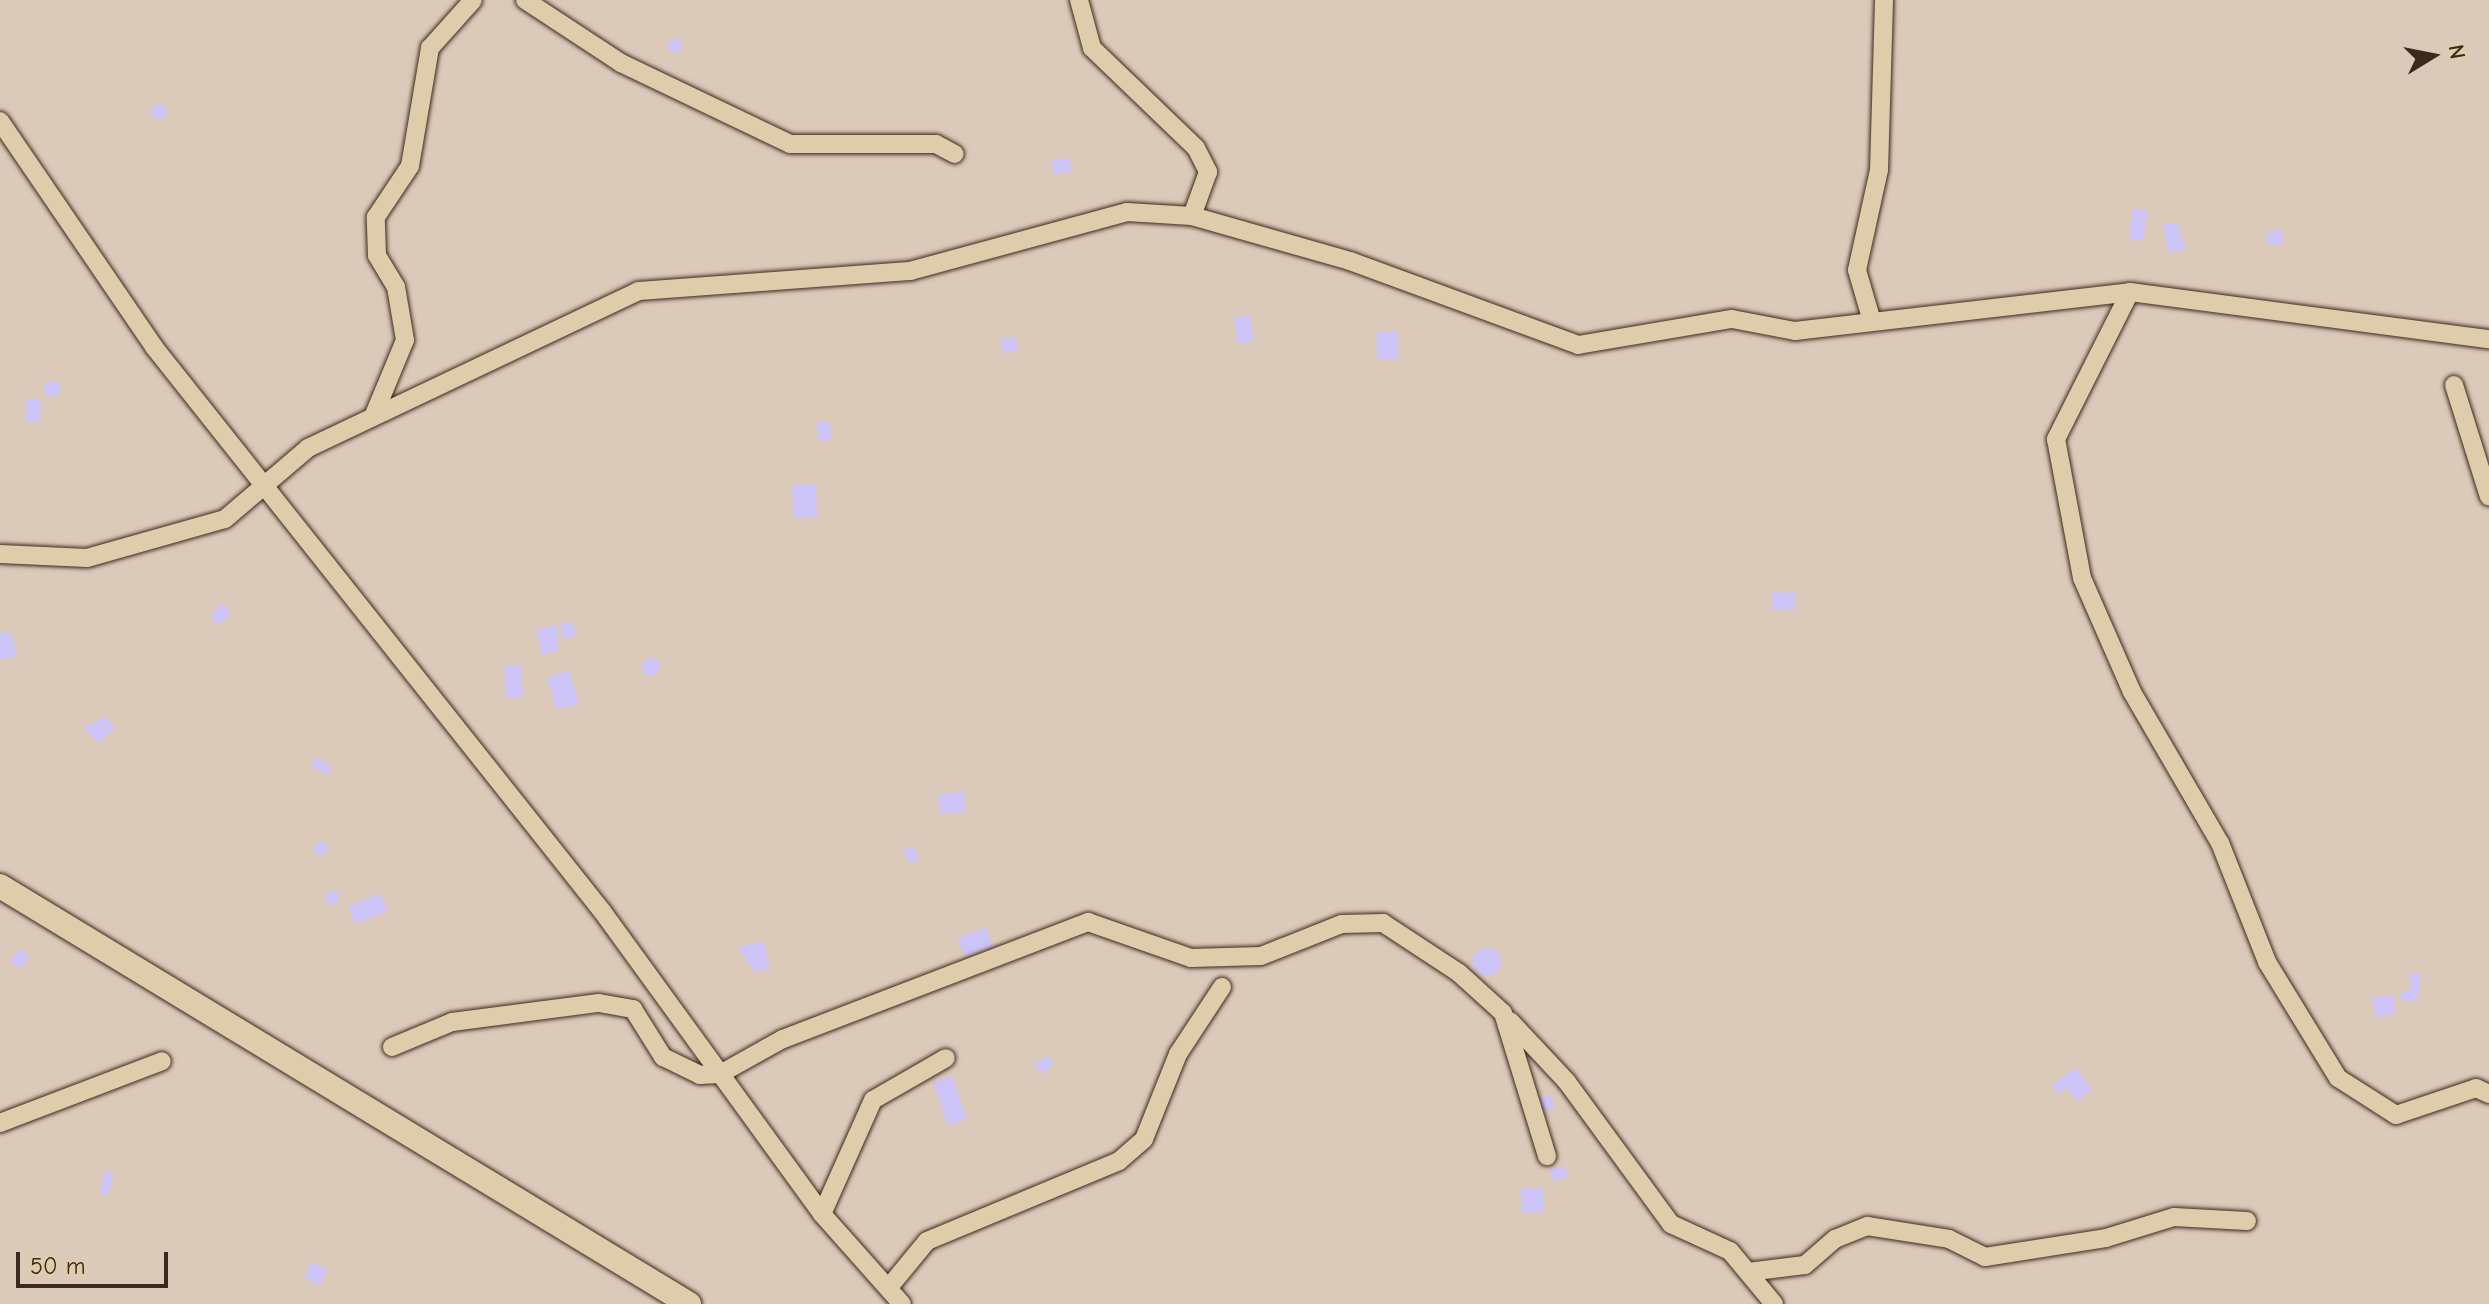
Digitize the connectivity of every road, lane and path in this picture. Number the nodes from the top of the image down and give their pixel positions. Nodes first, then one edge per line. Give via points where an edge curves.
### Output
1 (473, 0) edge
2 (525, 0) edge
3 (1079, 0) edge
4 (1884, 0) edge
5 (0, 121) edge
6 (955, 154) dead end
7 (1192, 216) junction
8 (2130, 292) junction
9 (1871, 318) junction
10 (2489, 339) edge
11 (2454, 385) dead end
12 (373, 417) junction
13 (266, 483) junction
14 (2489, 497) edge
15 (0, 554) edge
16 (0, 886) edge
17 (1222, 987) dead end
18 (1503, 1013) junction
19 (392, 1047) dead end
20 (946, 1058) dead end
21 (162, 1061) dead end
22 (720, 1074) junction
23 (2489, 1094) edge
24 (0, 1123) edge
25 (1547, 1156) dead end
26 (822, 1214) junction
27 (2247, 1221) dead end
28 (1748, 1272) junction
29 (890, 1286) junction
30 (689, 1304) edge
31 (902, 1304) edge
32 (1774, 1304) edge

1 - 12 street via 430,48 410,166 376,217 377,255 396,287 405,340
2 - 6 street via 621,63 790,144 922,144
3 - 7 street via 1092,48 1196,148 1208,172
4 - 9 street via 1879,170 1857,270
5 - 13 street via 154,347
7 - 9 street via 1350,261 1578,345 1732,319 1795,331
7 - 12 street via 1127,212 910,271 638,291
8 - 9 street
8 - 10 street
8 - 23 street via 2056,439 2082,578 2126,678 2220,843 2267,962 2338,1078 2396,1115 2476,1088
11 - 14 street
12 - 13 street via 308,448
13 - 15 street via 225,519 165,540 87,558
13 - 22 street via 602,911
16 - 30 main road
17 - 29 street via 1178,1054 1136,1147 1070,1184 927,1241
18 - 22 street via 1383,923 1342,924 1261,956 1191,958 1088,922 826,1021
18 - 25 street
18 - 28 street via 1567,1082 1671,1224 1730,1251
19 - 22 street via 452,1022 599,1003 633,1009 663,1057 700,1075
20 - 26 street via 873,1100
21 - 24 street
22 - 26 street
26 - 29 street
27 - 28 street via 2174,1217 2106,1238 1985,1257 1949,1239 1867,1226 1835,1239 1805,1265
28 - 32 street
29 - 31 street

